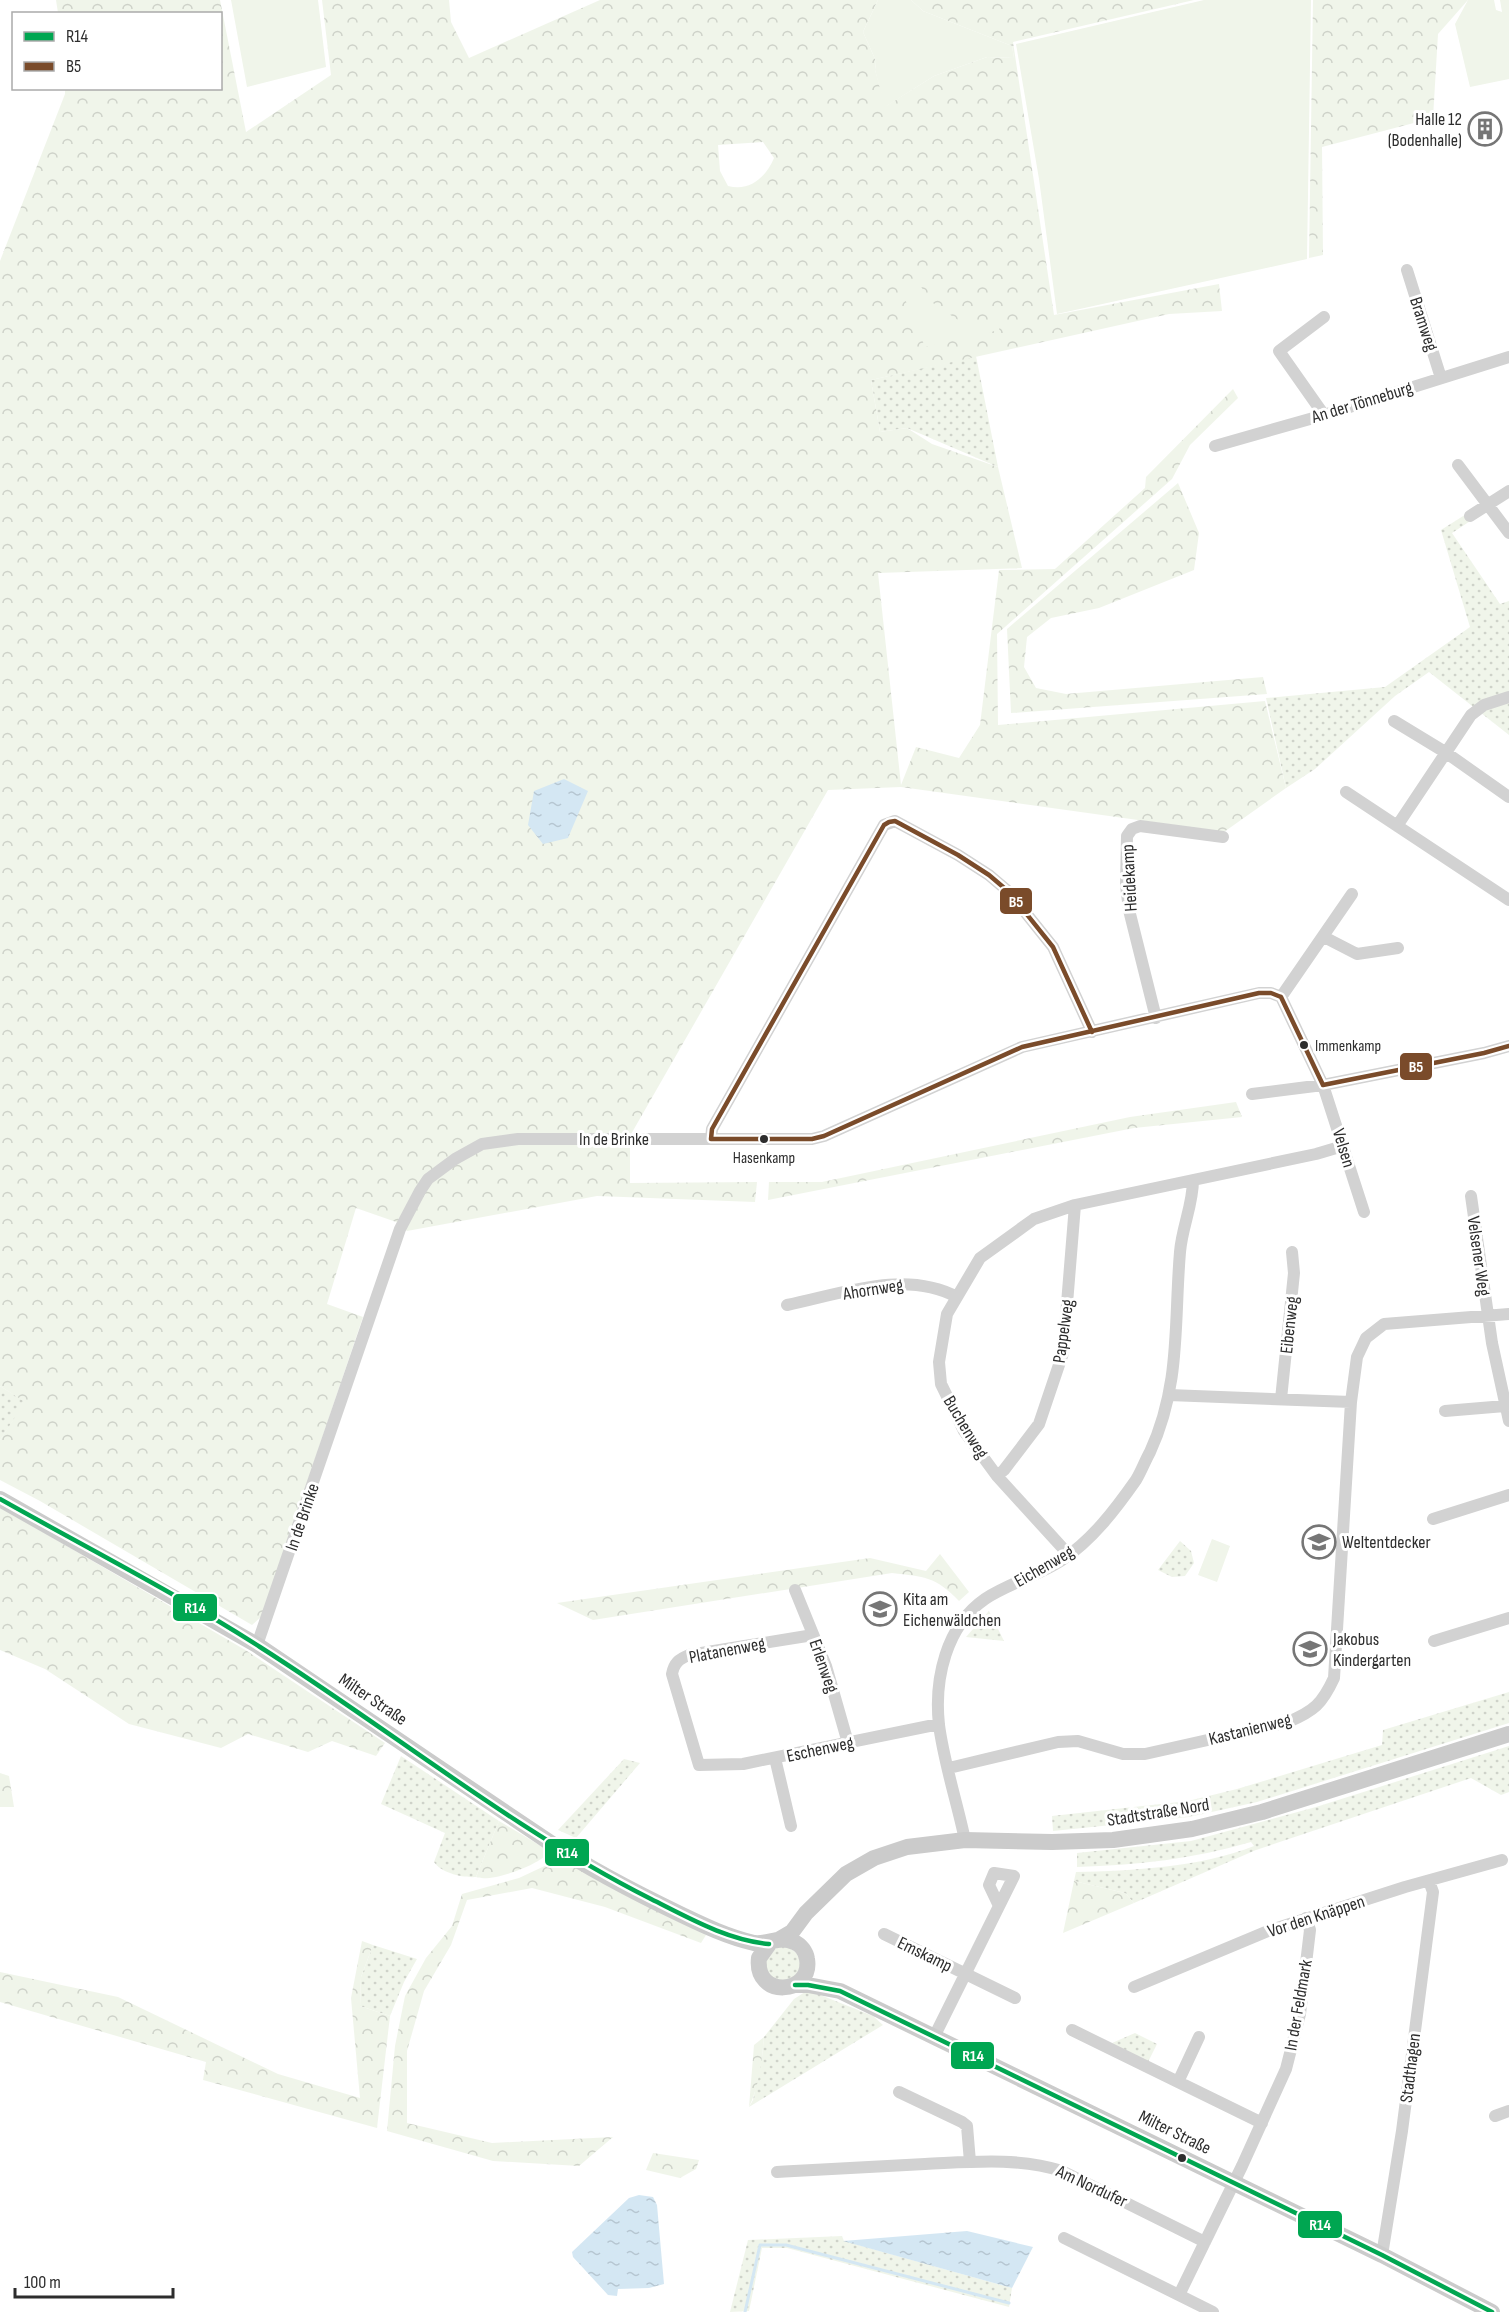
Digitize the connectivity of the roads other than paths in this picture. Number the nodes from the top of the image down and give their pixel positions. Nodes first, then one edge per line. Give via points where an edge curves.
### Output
1 (1407, 270) dead end
2 (1324, 316) dead end
3 (1509, 357) edge
4 (1441, 378) junction
5 (1324, 415) junction
6 (1215, 446) dead end
7 (1458, 465) dead end
8 (1509, 491) edge
9 (1489, 504) junction
10 (1470, 516) dead end
11 (1509, 532) edge
12 (1509, 697) edge
13 (1394, 721) dead end
14 (1445, 752) junction
15 (1346, 792) dead end
16 (1509, 797) edge
17 (1397, 826) junction
18 (1223, 837) dead end
19 (1352, 894) dead end
20 (1509, 900) edge
21 (1324, 937) junction
22 (1398, 948) dead end
23 (1281, 997) junction
24 (1156, 1018) junction
25 (1092, 1032) junction
26 (1509, 1046) edge
27 (1323, 1085) junction
28 (1252, 1094) dead end
29 (711, 1139) junction
30 (1343, 1146) junction
31 (1193, 1180) junction
32 (1471, 1196) dead end
33 (1075, 1204) junction
34 (1364, 1212) dead end
35 (1292, 1252) dead end
36 (957, 1297) junction
37 (787, 1305) dead end
38 (1509, 1314) edge
39 (1488, 1316) junction
40 (1384, 1324) joint
41 (1169, 1395) junction
42 (1281, 1399) junction
43 (1351, 1402) junction
44 (1505, 1406) junction
45 (1445, 1411) dead end
46 (1509, 1421) edge
47 (997, 1476) junction
48 (1509, 1495) edge
49 (0, 1499) edge
50 (1433, 1519) dead end
51 (1069, 1555) junction
52 (795, 1590) dead end
53 (1509, 1618) edge
54 (813, 1635) junction
55 (1434, 1641) dead end
56 (257, 1646) junction
57 (939, 1724) junction
58 (1509, 1734) edge
59 (849, 1743) junction
60 (775, 1758) junction
61 (699, 1765) joint
62 (949, 1768) junction
63 (791, 1826) dead end
64 (965, 1840) junction
65 (1502, 1860) dead end
66 (1430, 1881) junction
67 (818, 1903) junction
68 (999, 1906) dead end
69 (1306, 1918) junction
70 (723, 1934) junction
71 (885, 1934) dead end
72 (775, 1942) junction
73 (806, 1959) junction
74 (759, 1963) junction
75 (966, 1974) junction
76 (795, 1985) junction
77 (1134, 1987) dead end
78 (840, 1991) junction
79 (1016, 1998) dead end
80 (1072, 2030) dead end
81 (934, 2037) junction
82 (1199, 2037) dead end
83 (1178, 2082) junction
84 (899, 2092) dead end
85 (1509, 2111) edge
86 (1494, 2116) dead end
87 (1262, 2123) junction
88 (970, 2162) junction
89 (777, 2172) dead end
90 (1234, 2182) junction
91 (1064, 2238) dead end
92 (1205, 2242) junction
93 (1382, 2255) junction
94 (1179, 2295) junction
95 (1213, 2312) edge
96 (1491, 2312) edge

1 - 4 street, Bramweg
2 - 5 street via 1279,351
3 - 4 street, An der Tönneburg
4 - 5 street, An der Tönneburg
5 - 6 street, An der Tönneburg
7 - 9 street
8 - 9 street
9 - 10 street
9 - 11 street
12 - 14 street via 1484,705 1471,715
13 - 14 street
14 - 16 street
14 - 17 street
15 - 17 street
17 - 20 street
18 - 24 street, Heidekamp via 1140,826 1127,836 1129,910
19 - 21 street
21 - 22 street via 1357,954
21 - 23 street
23 - 24 street, In de Brinke via 1259,993
23 - 27 street
24 - 25 street, In de Brinke
25 - 29 street, In de Brinke via 1022,1047 824,1136
25 - 29 street via 1053,947 1010,892 958,855 895,821 889,822 712,1129
26 - 27 street
27 - 28 street
27 - 30 street, Velsen
29 - 56 street, In de Brinke via 518,1139 482,1144 428,1179 400,1229
30 - 31 street
30 - 34 street, Velsen
31 - 33 street, Buchenweg
31 - 41 street, Eichenweg via 1180,1249
32 - 39 street, Velsener Weg
33 - 36 street, Buchenweg via 1034,1219 986,1253
33 - 47 street, Pappelweg via 1063,1353 1039,1424
35 - 42 street, Eibenweg via 1294,1273
36 - 37 street, Ahornweg via 943,1289 909,1283
36 - 47 street, Buchenweg via 947,1314 941,1342 941,1384 964,1431
38 - 39 street, Velsener Weg
39 - 40 street, Velsener Weg
39 - 44 street
40 - 43 street, Kastanienweg via 1366,1338 1357,1357
41 - 42 street
41 - 51 street, Eichenweg via 1166,1413 1137,1478 1097,1531
42 - 43 street
43 - 62 street, Kastanienweg via 1334,1678 1324,1700 1308,1714 1288,1722 1145,1754 1123,1754 1078,1742 1058,1742
44 - 45 street
44 - 46 street
47 - 51 street, Buchenweg
48 - 50 street
49 - 56 main road, Milter Straße
51 - 57 street, Eichenweg via 985,1599 967,1615 953,1636 943,1663
52 - 54 street, Erlenweg
53 - 55 street
54 - 59 street, Erlenweg
54 - 61 street, Platanenweg via 689,1655 673,1666
56 - 70 main road, Milter Straße via 574,1858
57 - 59 street, Eschenweg
57 - 62 street, Eichenweg
58 - 64 main road, Stadtstraße Nord via 1262,1812 1192,1828 1093,1841
59 - 60 street, Eschenweg
60 - 61 street, Eschenweg via 743,1764
60 - 63 street
62 - 64 street, Eichenweg
64 - 67 main road, Stadtstraße Nord via 907,1847 874,1858 846,1874
65 - 66 street, Vor den Knäppen
66 - 69 street, Vor den Knäppen
66 - 93 street, Stadthagen via 1431,1903
67 - 72 main road, Stadtstraße Nord via 792,1932
67 - 73 main road, Stadtstraße Nord via 806,1931
68 - 75 street, Emskamp
69 - 77 street, Vor den Knäppen
69 - 87 street, In der Feldmark via 1310,1930 1300,2014 1286,2069
70 - 72 main road, Milter Straße via 755,1943
70 - 74 main road, Milter Straße
71 - 75 street, Emskamp
72 - 73 main road via 791,1941
72 - 74 main road via 761,1952
73 - 76 main road via 803,1977
73 - 78 main road, Milter Straße
74 - 76 main road via 762,1976 770,1985
75 - 79 street, Emskamp
75 - 81 street, Emskamp
76 - 78 main road, Milter Straße
78 - 81 main road, Milter Straße
80 - 83 street
81 - 90 main road, Milter Straße
82 - 83 street
83 - 87 street
84 - 88 street via 967,2126
85 - 86 street
87 - 90 street, In der Feldmark
88 - 89 street, Am Nordufer
88 - 92 street, Am Nordufer via 1015,2161 1062,2171
90 - 92 street, In der Feldmark
90 - 93 main road, Milter Straße
91 - 94 street
92 - 94 street, In der Feldmark
93 - 96 main road, Milter Straße
94 - 95 street

